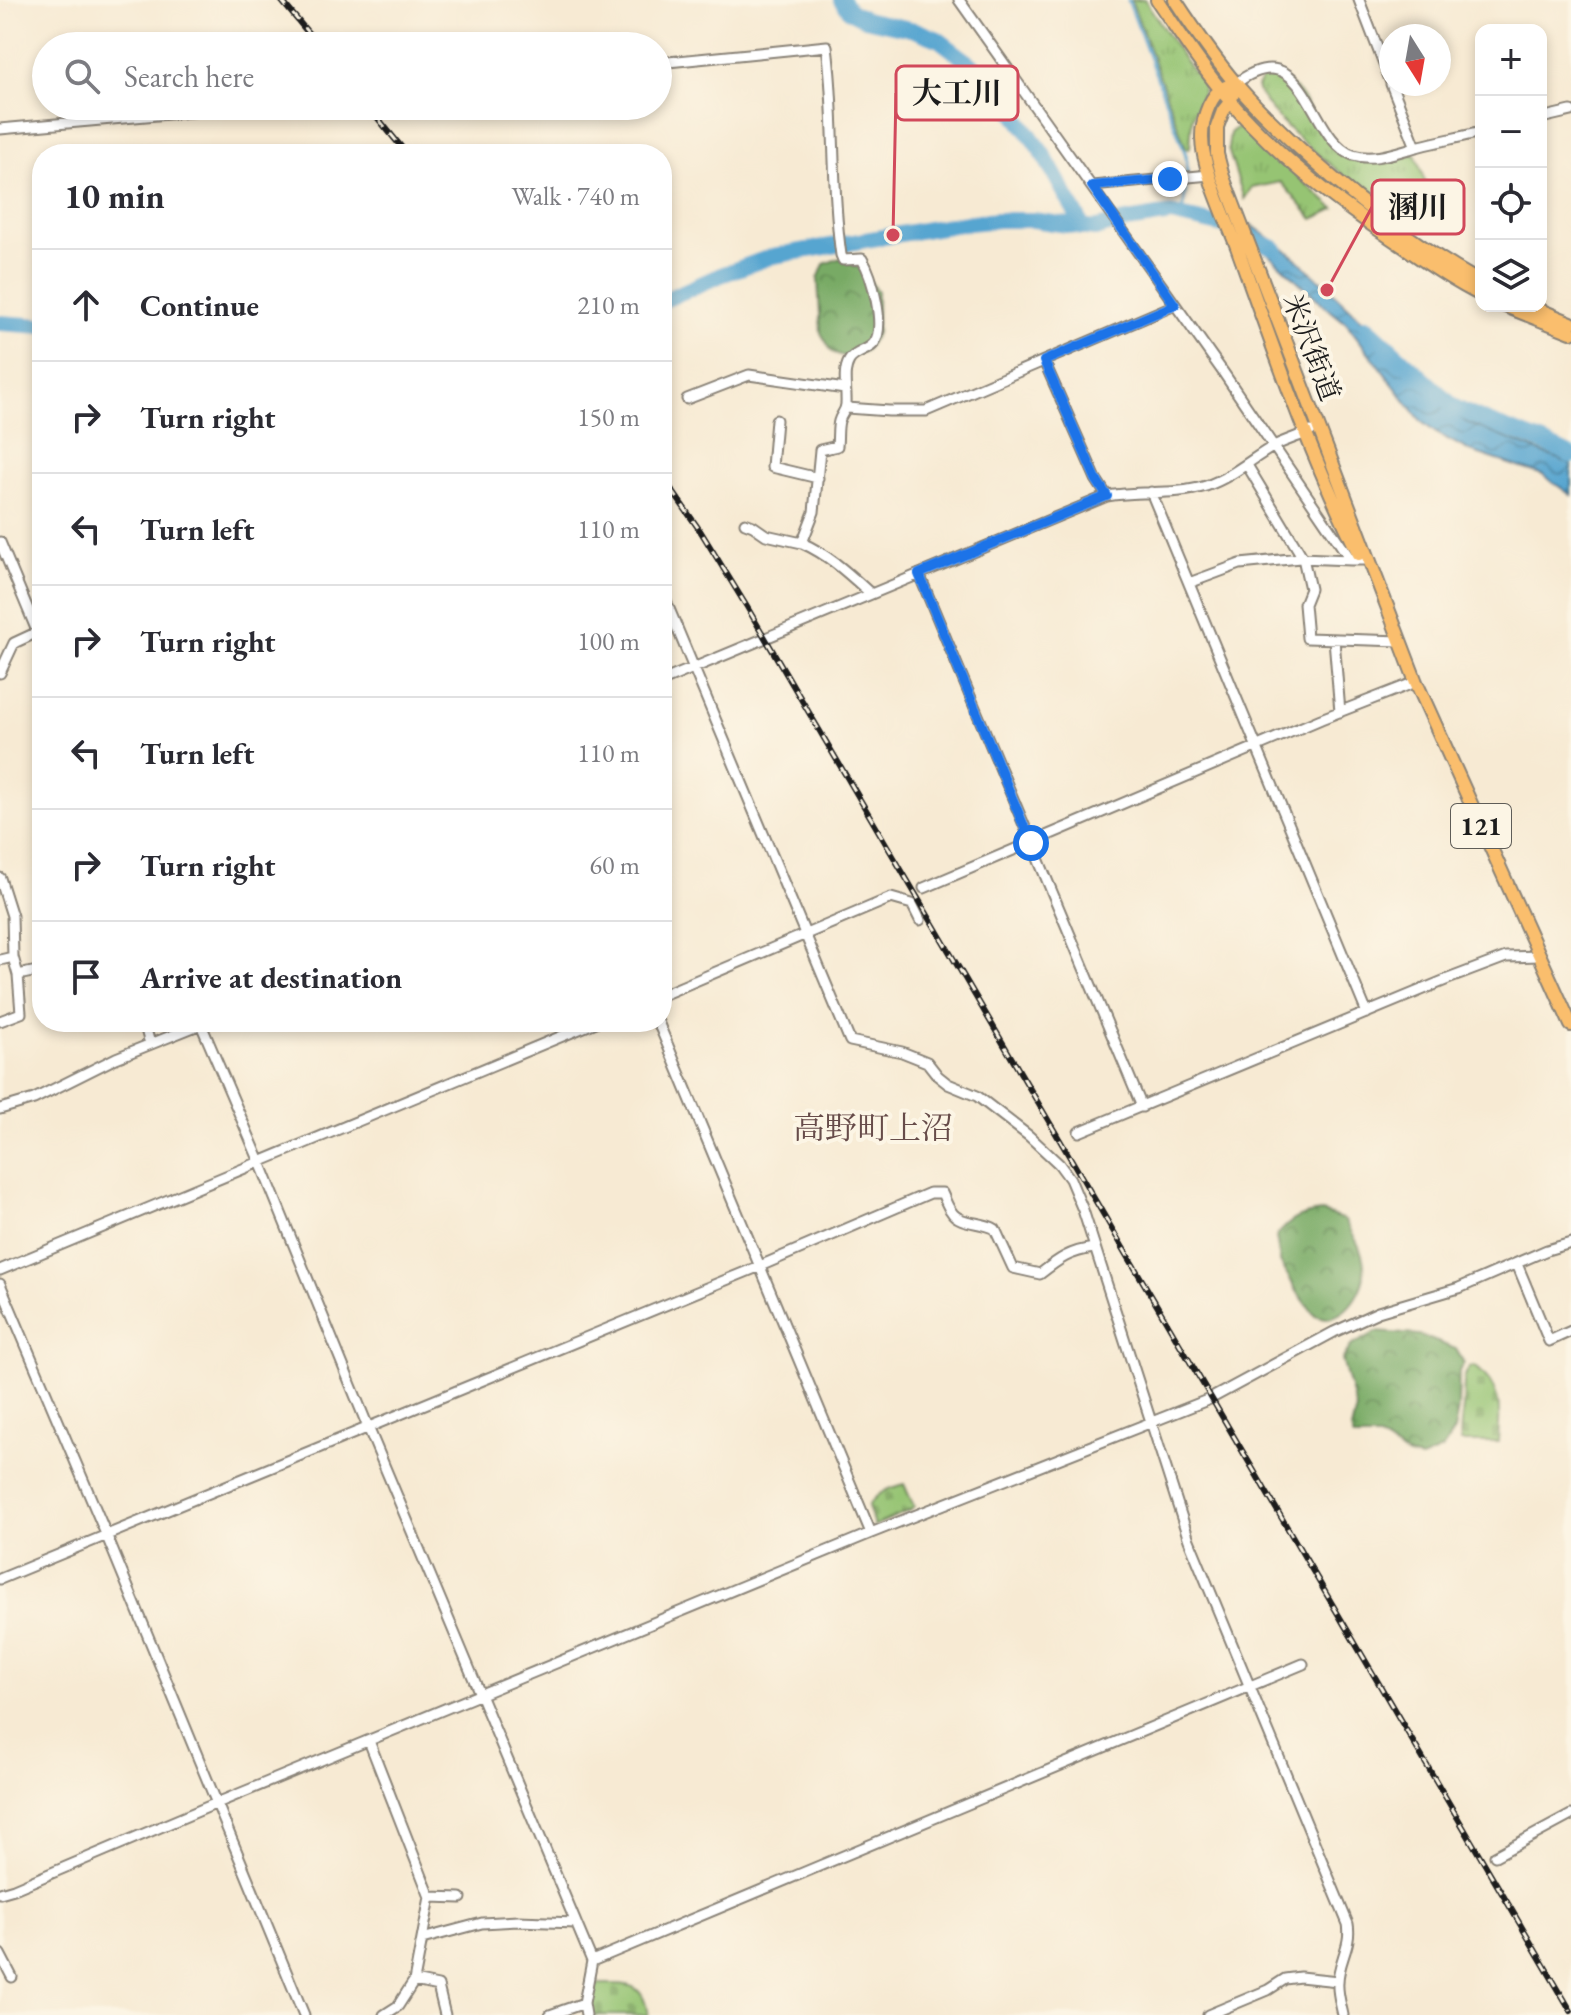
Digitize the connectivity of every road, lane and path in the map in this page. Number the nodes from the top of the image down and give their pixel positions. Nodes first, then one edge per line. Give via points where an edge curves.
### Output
1 (959, 0) edge
2 (1157, 0) edge
3 (1175, 0) edge
4 (1359, 0) edge
5 (1379, 52) edge
6 (672, 62) edge
7 (1235, 84) junction
8 (1221, 89) junction
9 (1396, 96) edge
10 (1231, 101) junction
11 (1571, 111) edge
12 (1547, 117) edge
13 (101, 120) edge
14 (0, 129) edge
15 (1475, 133) edge
16 (1416, 147) junction
17 (1215, 177) junction
18 (1092, 186) junction
19 (1475, 279) edge
20 (1475, 292) edge
21 (1175, 305) junction
22 (1520, 312) edge
23 (1544, 312) edge
24 (1571, 323) edge
25 (1571, 332) edge
26 (1044, 361) junction
27 (845, 389) junction
28 (687, 399) dead end
29 (847, 408) junction
30 (776, 420) dead end
31 (1312, 430) junction
32 (1274, 446) junction
33 (1247, 465) junction
34 (818, 478) junction
35 (1151, 492) junction
36 (1107, 496) junction
37 (745, 523) dead end
38 (0, 542) edge
39 (802, 543) junction
40 (1303, 558) junction
41 (1361, 560) junction
42 (919, 574) junction
43 (1189, 583) junction
44 (871, 594) junction
45 (32, 613) edge
46 (672, 615) edge
47 (32, 635) edge
48 (1334, 639) junction
49 (1401, 641) junction
50 (694, 667) junction
51 (0, 673) edge
52 (672, 677) edge
53 (1416, 682) junction
54 (1340, 712) junction
55 (1257, 747) junction
56 (1031, 843) junction
57 (0, 878) edge
58 (924, 888) dead end
59 (920, 920) dead end
60 (806, 935) junction
61 (1540, 956) junction
62 (13, 957) junction
63 (0, 960) edge
64 (32, 972) edge
65 (18, 975) junction
66 (672, 991) edge
67 (1367, 1013) junction
68 (0, 1021) edge
69 (1571, 1025) edge
70 (147, 1032) edge
71 (179, 1032) edge
72 (204, 1032) edge
73 (572, 1032) edge
74 (662, 1032) edge
75 (150, 1044) junction
76 (1142, 1107) junction
77 (0, 1109) edge
78 (1079, 1132) dead end
79 (260, 1162) junction
80 (1571, 1243) edge
81 (1094, 1248) junction
82 (1517, 1264) junction
83 (760, 1266) junction
84 (0, 1270) edge
85 (0, 1284) edge
86 (1571, 1331) edge
87 (1150, 1422) junction
88 (368, 1427) junction
89 (871, 1533) junction
90 (106, 1534) junction
91 (0, 1579) edge
92 (1303, 1664) dead end
93 (1251, 1686) junction
94 (481, 1695) junction
95 (369, 1741) junction
96 (217, 1803) junction
97 (1571, 1815) edge
98 (1495, 1856) dead end
99 (0, 1893) edge
100 (430, 1897) junction
101 (461, 1898) dead end
102 (576, 1923) junction
103 (422, 1939) junction
104 (0, 1954) edge
105 (592, 1961) junction
106 (12, 1977) dead end
107 (414, 1981) junction
108 (1338, 1981) junction
109 (584, 2003) junction
110 (304, 2015) edge
111 (384, 2015) edge
112 (445, 2015) edge
113 (550, 2015) edge
114 (586, 2015) edge
115 (1208, 2015) edge
116 (1343, 2015) edge

1 - 18 street
2 - 8 highway
3 - 7 highway
4 - 5 street
6 - 27 street via 827,46 841,255 843,260 862,259 868,269 878,324 873,345 848,362
7 - 8 highway
7 - 10 highway, 米沢街道 / 121
7 - 16 street via 1258,70 1288,75 1348,153 1373,157
7 - 19 highway via 1370,210
8 - 10 highway
8 - 17 highway, 米沢街道 / 121 via 1208,108 1202,135 1205,161
9 - 16 street
10 - 17 highway, 米沢街道 / 121 via 1217,127
10 - 20 highway via 1334,198
11 - 12 street
13 - 14 street
15 - 16 street
17 - 18 street
17 - 31 highway, 米沢街道 / 121
18 - 21 street
21 - 26 street
21 - 32 street
22 - 25 highway
23 - 24 highway
26 - 29 street via 926,411
26 - 36 street
27 - 28 street via 749,375
27 - 29 street
29 - 34 street via 839,420 837,446 820,450
30 - 34 street via 772,467
31 - 32 street
31 - 41 highway, 米沢街道 / 121
32 - 33 street
32 - 41 street
33 - 35 street via 1193,490
33 - 40 street
34 - 39 street via 814,512
35 - 36 street
35 - 43 street
36 - 42 street
37 - 39 street via 766,535
38 - 45 street
39 - 44 street via 835,562
40 - 41 street
40 - 43 street via 1240,564
40 - 48 street via 1310,589 1304,604 1307,638
41 - 49 highway, 米沢街道 / 121
42 - 44 street
42 - 56 street
43 - 55 street
44 - 50 street
46 - 50 street
47 - 51 street via 14,643
48 - 49 street
48 - 54 street
49 - 53 highway, 米沢街道 / 121
50 - 52 street
50 - 60 street
53 - 54 street
53 - 61 highway, 米沢街道 / 121
54 - 55 street
55 - 56 street
55 - 67 street
56 - 58 street
56 - 76 street
57 - 62 street via 12,916
59 - 60 street via 912,904 891,898
60 - 66 street
60 - 81 street via 850,1041 927,1062 948,1084 977,1096 1029,1136 1070,1179
61 - 67 street via 1506,957
61 - 69 highway, 米沢街道 / 121
62 - 63 street
62 - 65 street
64 - 65 street
65 - 68 street via 21,1013
67 - 76 street
70 - 75 street
71 - 75 street
72 - 79 street
73 - 79 street
74 - 83 street
75 - 77 street via 34,1099
76 - 78 street
79 - 84 street
79 - 88 street
80 - 82 street
81 - 83 street via 1062,1257 1040,1274 1013,1268 995,1229 961,1220 942,1193 930,1193
81 - 87 street
82 - 86 street via 1549,1341
82 - 87 street via 1378,1312 1210,1399
83 - 88 street
83 - 89 street
85 - 90 street
87 - 89 street
87 - 93 street via 1189,1540
88 - 90 street
88 - 94 street
89 - 94 street
90 - 91 street
90 - 96 street
92 - 93 street
93 - 105 street
93 - 108 street via 1348,1924
94 - 95 street
94 - 102 street
95 - 96 street
95 - 100 street
96 - 99 street
96 - 110 street
97 - 98 street
100 - 101 street
100 - 103 street
102 - 103 street via 482,1923
102 - 105 street
103 - 107 street
104 - 106 street
105 - 109 street
107 - 111 street via 398,2006
107 - 112 street via 438,1986
108 - 115 street via 1285,1979
108 - 116 street
109 - 113 street
109 - 114 street

